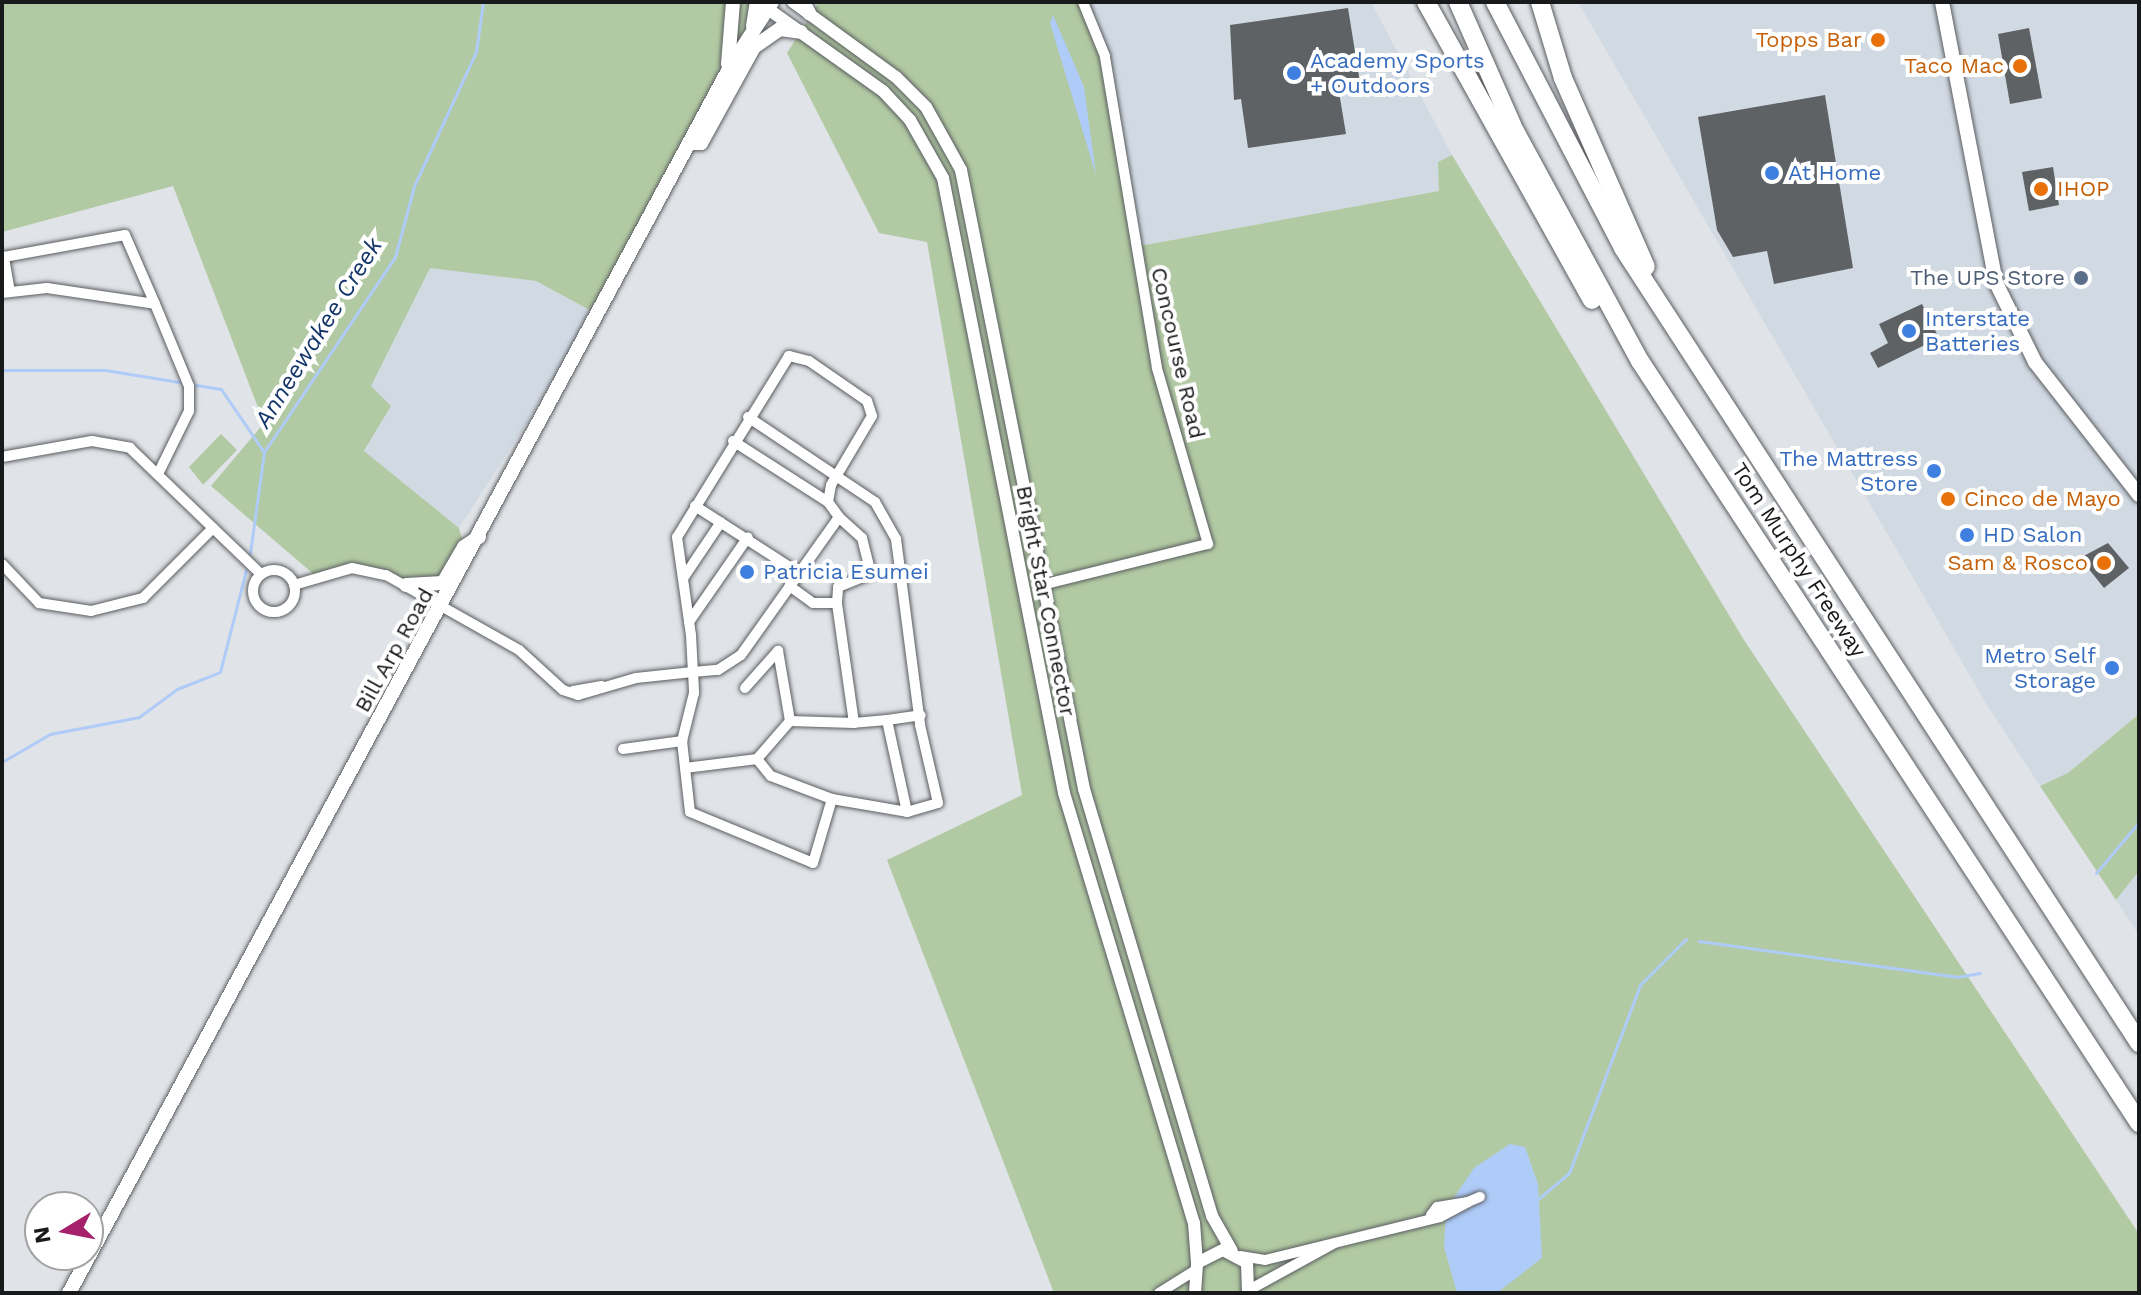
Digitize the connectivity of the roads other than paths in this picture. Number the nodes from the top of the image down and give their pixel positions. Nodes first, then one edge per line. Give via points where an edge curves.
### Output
1 (733, 2) edge
2 (793, 2) edge
3 (1083, 2) edge
4 (1426, 2) edge
5 (1458, 2) edge
6 (1495, 2) edge
7 (1540, 2) edge
8 (1942, 2) edge
9 (766, 4) edge
10 (806, 7) edge
11 (801, 32) junction
12 (726, 76) junction
13 (690, 143) junction
14 (6, 293) edge
15 (155, 304) junction
16 (1669, 321) junction
17 (1640, 361) junction
18 (748, 417) junction
19 (733, 441) junction
20 (2, 457) edge
21 (159, 472) junction
22 (837, 474) junction
23 (2139, 495) edge
24 (828, 502) junction
25 (695, 506) junction
26 (839, 517) junction
27 (721, 522) junction
28 (213, 528) junction
29 (482, 535) junction
30 (748, 537) junction
31 (2, 564) edge
32 (260, 573) junction
33 (799, 573) junction
34 (684, 577) junction
35 (294, 585) junction
36 (406, 585) junction
37 (1042, 585) junction
38 (790, 586) junction
39 (837, 603) junction
40 (444, 605) junction
41 (689, 622) junction
42 (693, 672) junction
43 (745, 688) dead end
44 (921, 715) junction
45 (887, 720) junction
46 (790, 721) junction
47 (854, 723) junction
48 (682, 741) junction
49 (623, 749) dead end
50 (757, 759) junction
51 (685, 768) junction
52 (832, 799) junction
53 (907, 812) junction
54 (2139, 1043) edge
55 (2139, 1123) edge
56 (1480, 1197) dead end
57 (1335, 1243) junction
58 (1236, 1254) junction
59 (1195, 1267) junction
60 (1249, 1292) edge
61 (69, 1293) edge
62 (1159, 1293) edge
63 (1195, 1293) edge

1 - 12 main road
2 - 10 street, Bright Star Connector
3 - 37 street, Concourse Road via 1105,56 1157,368 1208,544
4 - 17 highway via 1581,283
5 - 17 highway, Tom Murphy Freeway via 1515,131
6 - 16 highway, Tom Murphy Freeway via 1590,191
7 - 16 highway via 1571,99
8 - 23 main road via 1996,283 2043,373
9 - 11 street, Bright Star Connector
9 - 12 main road, Bill Arp Road
10 - 37 street, Bright Star Connector via 926,107 961,170
11 - 13 main road via 780,29 754,47 701,143
11 - 59 street, Bright Star Connector via 858,69 910,120 954,212 1064,793 1194,1223
12 - 13 main road, Bill Arp Road
13 - 29 main road, Bill Arp Road
14 - 15 street via 47,288
14 - 15 street via 4,257 125,235
15 - 21 street via 189,399 179,443
16 - 54 highway, Tom Murphy Freeway
17 - 55 highway, Tom Murphy Freeway
18 - 19 street
18 - 22 street
18 - 22 street via 789,356 809,361 867,401 872,416
19 - 24 street
19 - 25 street
20 - 21 street via 92,441 130,448
21 - 28 street
22 - 24 street
22 - 44 street via 875,502 896,539
24 - 26 street
25 - 27 street
25 - 34 street via 677,537
26 - 33 street
26 - 39 street via 862,538 871,574 838,587
27 - 30 street
27 - 34 street
28 - 31 street via 143,598 91,611 39,603
28 - 32 street
29 - 36 main road via 464,547 443,583
29 - 40 main road, Bill Arp Road
30 - 33 street
30 - 41 street
32 - 35 street via 278,570
32 - 35 street via 255,603 271,614 292,604
33 - 38 street
34 - 41 street
35 - 36 street via 352,568
36 - 40 street
37 - 58 street, Bright Star Connector via 1099,848 1212,1216
38 - 39 street via 813,603
38 - 42 street via 741,655 718,670
39 - 47 street
40 - 42 street via 573,691
40 - 61 main road, Bill Arp Road
41 - 42 street
42 - 48 street
43 - 46 street via 778,651
44 - 45 street
44 - 53 street via 938,803
45 - 47 street
45 - 53 street
46 - 47 street
46 - 50 street
48 - 49 street
48 - 51 street
50 - 51 street
50 - 52 street via 771,776
51 - 52 street via 690,812 813,863
52 - 53 street
56 - 57 street
57 - 58 street via 1265,1260
57 - 60 street
58 - 59 street via 1213,1251
58 - 60 street, Bright Star Connector via 1251,1272
59 - 62 street
59 - 63 street, Bright Star Connector

